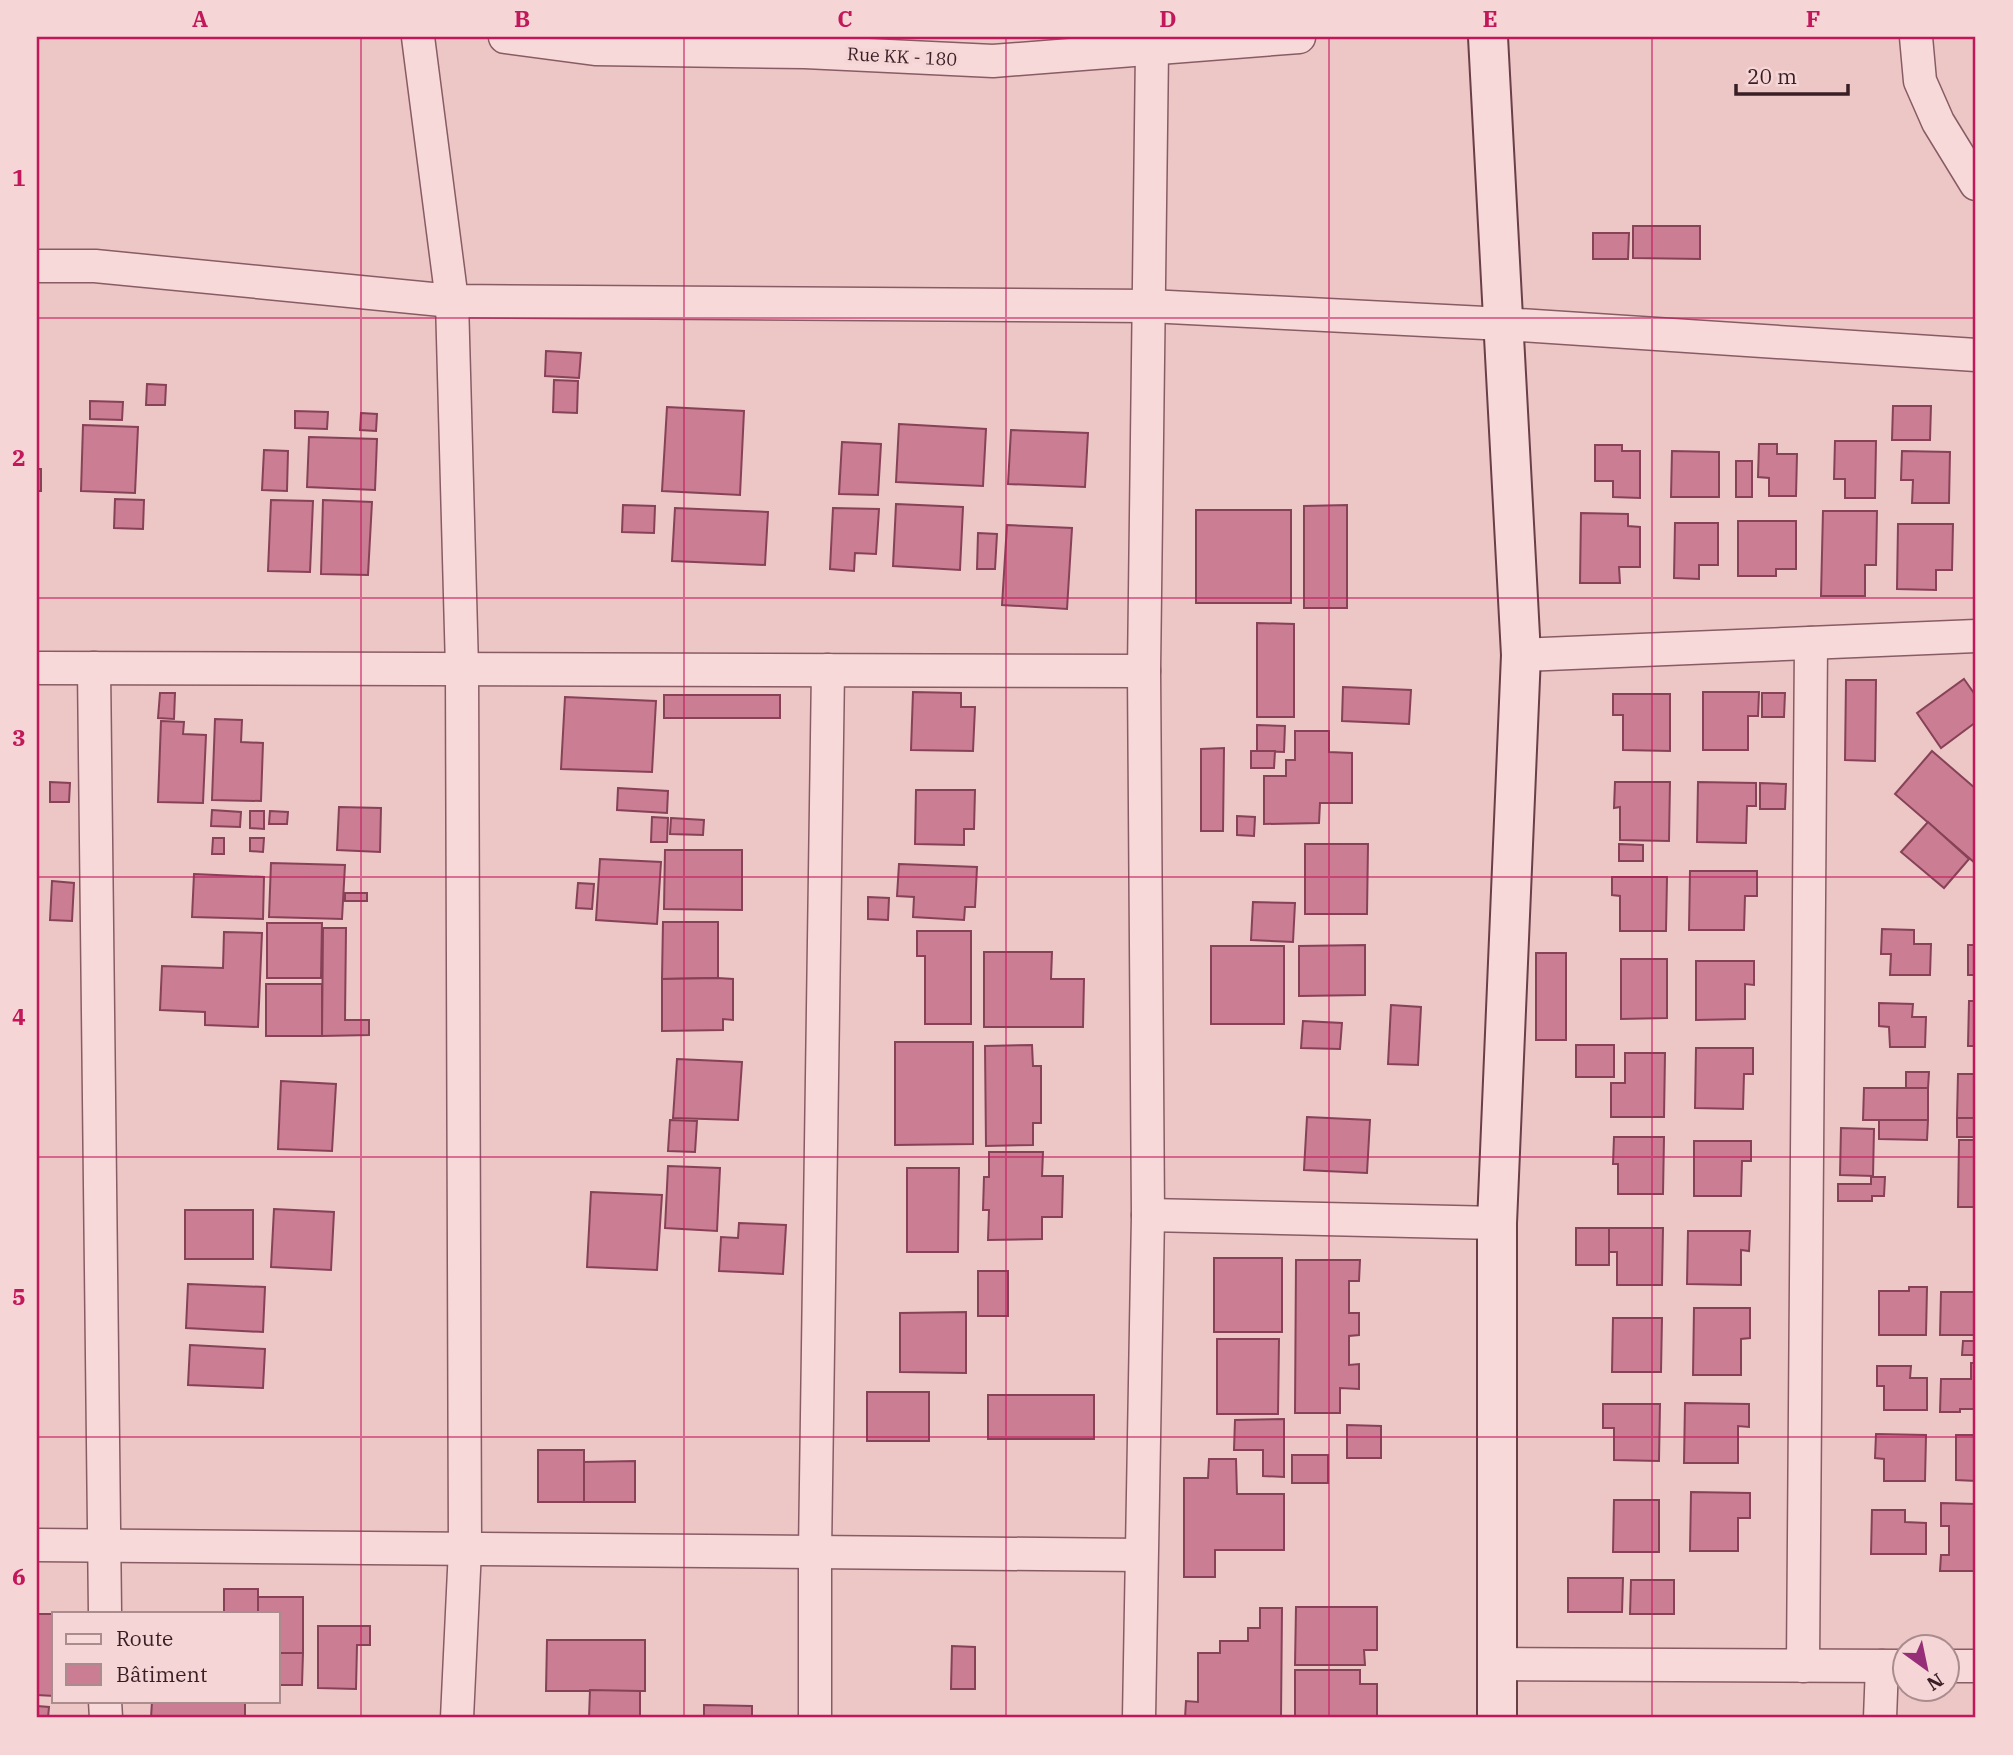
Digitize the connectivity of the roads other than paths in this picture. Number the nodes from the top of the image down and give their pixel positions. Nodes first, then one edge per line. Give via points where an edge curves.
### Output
1 (418, 37) edge
2 (505, 37) edge
3 (1299, 37) edge
4 (1488, 37) edge
5 (1916, 37) edge
6 (595, 43) edge
7 (993, 49) edge
8 (1152, 50) junction
9 (1976, 184) edge
10 (37, 266) edge
11 (452, 301) junction
12 (1149, 306) junction
13 (1504, 324) junction
14 (1976, 355) edge
15 (1976, 636) edge
16 (1811, 643) junction
17 (1521, 655) junction
18 (37, 667) edge
19 (94, 668) junction
20 (462, 668) junction
21 (828, 670) junction
22 (1144, 671) junction
23 (1148, 1215) junction
24 (1497, 1223) junction
25 (37, 1545) edge
26 (104, 1546) junction
27 (465, 1549) junction
28 (815, 1552) junction
29 (1141, 1555) junction
30 (104, 1612) edge
31 (1497, 1664) junction
32 (1803, 1665) junction
33 (1890, 1666) edge
34 (1890, 1678) edge
35 (457, 1718) edge
36 (816, 1718) edge
37 (1139, 1718) edge
38 (1497, 1718) edge
39 (1880, 1718) edge

1 - 11 street
2 - 6 street, Rue KK - 180
3 - 8 street, Rue KK - 180
4 - 13 street
5 - 9 street via 1924,91
6 - 7 street, Rue KK - 180 via 805,52
7 - 8 street, Rue KK - 180
8 - 12 street
10 - 11 street via 95,266
11 - 12 street
11 - 20 street
12 - 13 street
12 - 22 street
13 - 14 street
13 - 17 street
15 - 16 street
16 - 17 street
16 - 32 street
17 - 24 street
18 - 19 street
19 - 20 street
19 - 26 street
20 - 21 street
20 - 27 street
21 - 22 street
21 - 28 street
22 - 23 street
23 - 24 street
23 - 29 street
24 - 31 street
25 - 26 street
26 - 27 street
26 - 30 street
27 - 28 street
27 - 35 street
28 - 29 street
28 - 36 street
29 - 37 street
31 - 32 street
31 - 38 street
32 - 33 street
34 - 39 street

